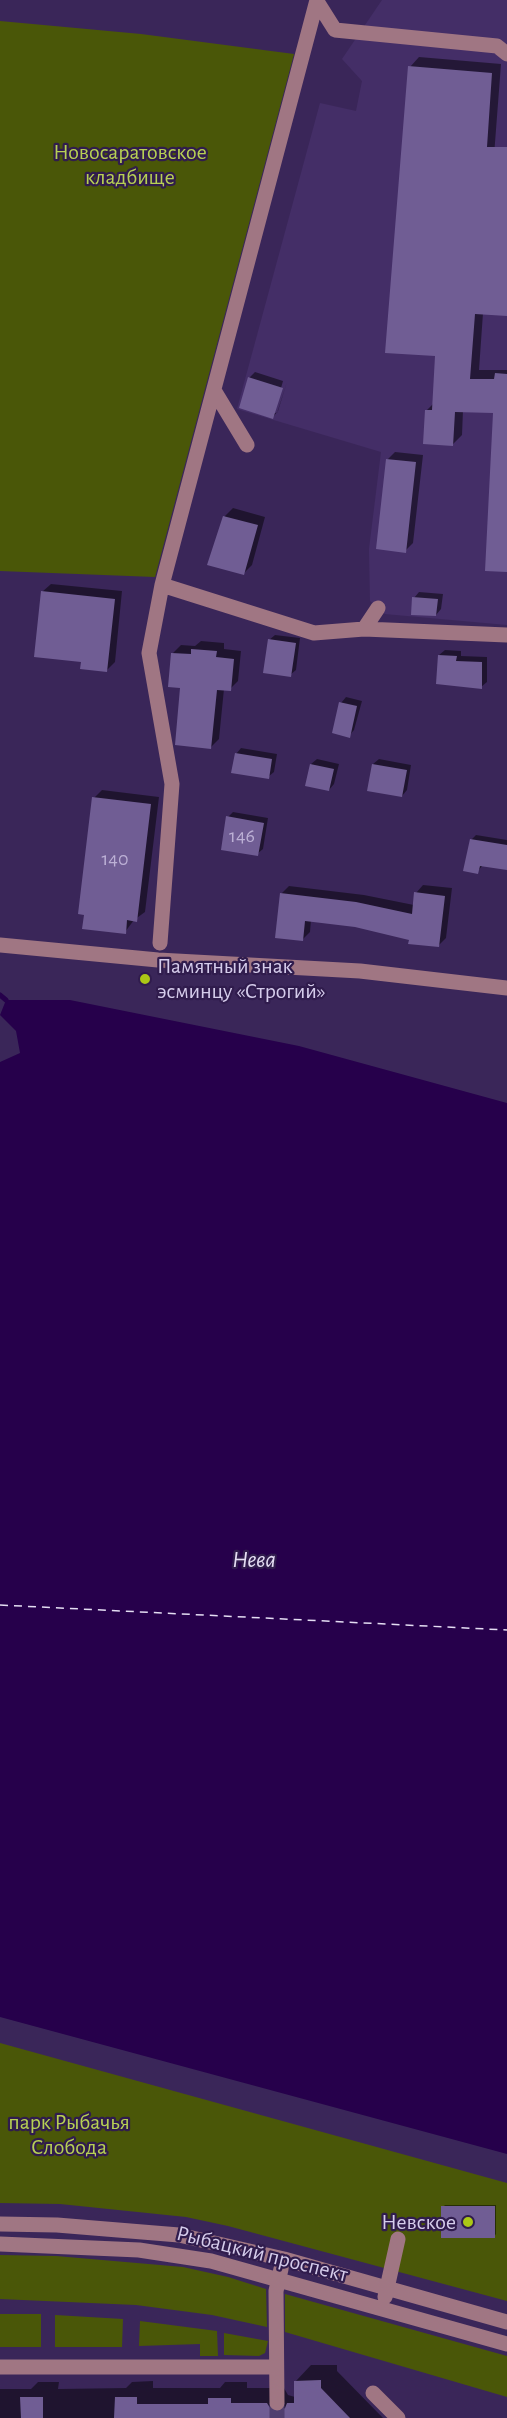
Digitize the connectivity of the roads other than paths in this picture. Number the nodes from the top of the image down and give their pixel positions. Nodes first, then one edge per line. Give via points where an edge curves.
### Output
1 (317, 2) edge
2 (507, 54) edge
3 (215, 392) junction
4 (247, 445) dead end
5 (162, 585) junction
6 (378, 608) dead end
7 (364, 629) junction
8 (507, 635) edge
9 (160, 943) dead end
10 (0, 945) edge
11 (507, 988) edge
12 (0, 2224) edge
13 (398, 2239) dead end
14 (0, 2244) edge
15 (284, 2259) junction
16 (279, 2278) junction
17 (388, 2289) junction
18 (382, 2308) junction
19 (507, 2322) edge
20 (507, 2344) edge
21 (0, 2367) edge
22 (276, 2367) junction
23 (373, 2393) dead end
24 (277, 2403) tunnel mouth
25 (398, 2418) edge

1 - 2 street via 335,30 497,46
1 - 3 street
3 - 4 street
3 - 5 street
5 - 7 street via 314,633
5 - 9 street via 149,654 172,784
6 - 7 street
7 - 8 street
10 - 11 street via 159,960 360,971
12 - 15 street, Рыбацкий проспект via 142,2230 217,2242
13 - 17 street
14 - 16 street, Рыбацкий проспект via 139,2250 211,2261
15 - 16 street
15 - 17 street, Рыбацкий проспект
16 - 18 street, Рыбацкий проспект
16 - 22 street
17 - 18 street
17 - 19 street, Рыбацкий проспект
18 - 20 street, Рыбацкий проспект
21 - 22 street
22 - 24 street
23 - 25 street

